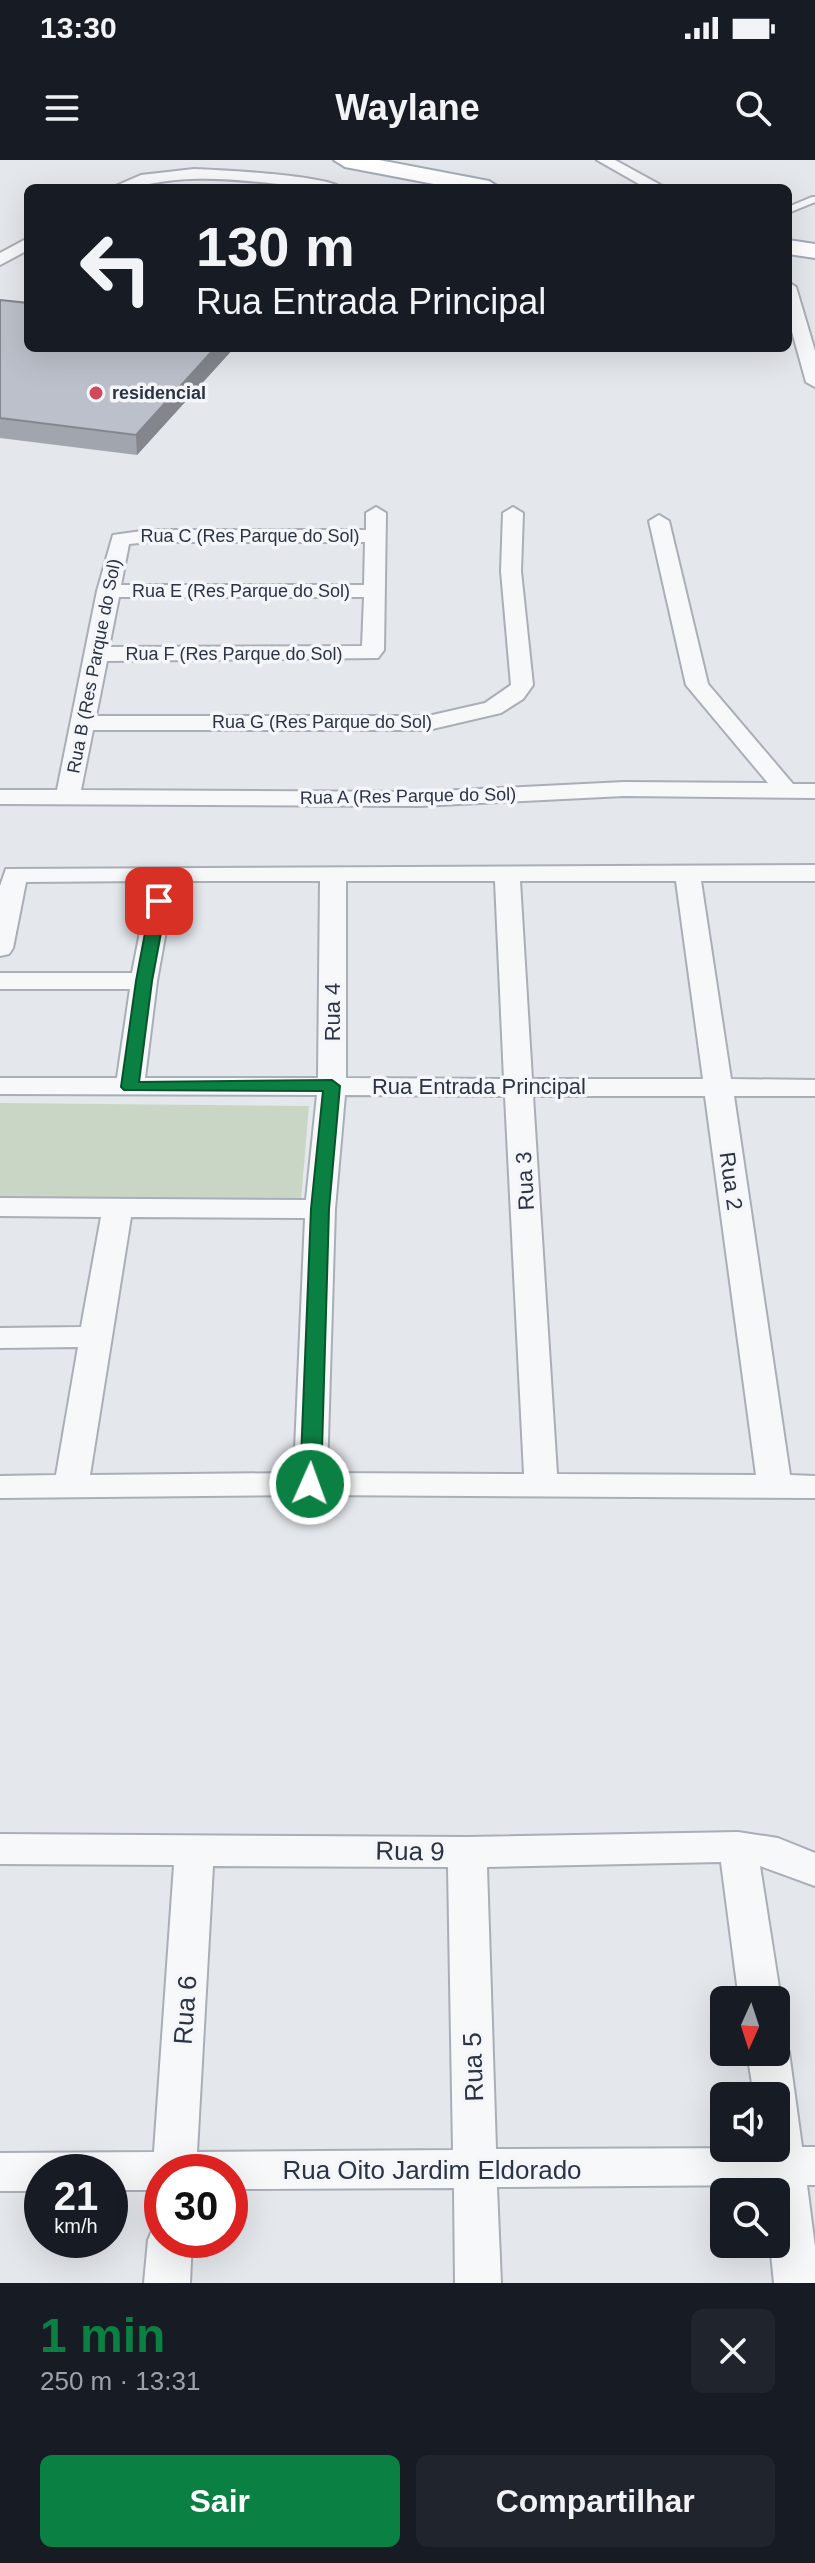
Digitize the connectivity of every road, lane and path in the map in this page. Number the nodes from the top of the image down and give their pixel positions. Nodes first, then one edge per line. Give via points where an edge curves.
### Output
1 (345, 160) edge
2 (604, 160) edge
3 (127, 184) edge
4 (296, 184) edge
5 (468, 184) edge
6 (650, 184) edge
7 (812, 201) edge
8 (792, 208) edge
9 (24, 245) edge
10 (792, 248) edge
11 (815, 251) edge
12 (0, 260) edge
13 (792, 301) edge
14 (815, 382) edge
15 (376, 513) dead end
16 (513, 513) dead end
17 (659, 521) dead end
18 (375, 536) junction
19 (124, 537) joint
20 (108, 591) junction
21 (373, 591) junction
22 (98, 654) junction
23 (84, 723) junction
24 (785, 789) junction
25 (815, 791) edge
26 (0, 797) edge
27 (68, 797) junction
28 (815, 873) edge
29 (164, 875) junction
30 (507, 875) junction
31 (688, 875) junction
32 (333, 876) junction
33 (0, 948) edge
34 (0, 981) edge
35 (144, 981) junction
36 (0, 1086) edge
37 (332, 1086) junction
38 (520, 1086) junction
39 (130, 1087) junction
40 (718, 1088) junction
41 (815, 1088) edge
42 (0, 1207) edge
43 (117, 1208) junction
44 (320, 1209) junction
45 (94, 1337) junction
46 (0, 1338) edge
47 (310, 1484) junction
48 (71, 1485) junction
49 (541, 1486) junction
50 (0, 1487) edge
51 (815, 1487) edge
52 (775, 1488) junction
53 (738, 1847) junction
54 (195, 1848) junction
55 (0, 1849) edge
56 (467, 1852) junction
57 (815, 1871) edge
58 (758, 1986) edge
59 (790, 2141) edge
60 (175, 2154) edge
61 (800, 2166) edge
62 (476, 2170) junction
63 (0, 2172) edge
64 (144, 2172) edge
65 (248, 2172) edge
66 (169, 2258) edge
67 (167, 2283) edge
68 (478, 2283) edge
69 (797, 2283) edge

1 - 5 main road
2 - 6 street
3 - 4 street via 145,175 181,172
7 - 8 lane
9 - 12 street
10 - 11 main road
13 - 14 street
15 - 18 street
16 - 23 street, Rua G (Res Parque do Sol) via 511,571 522,685 509,700 468,716 428,723
17 - 24 street via 697,685
18 - 19 street, Rua C (Res Parque do Sol)
18 - 21 street
19 - 20 street, Rua B (Res Parque do Sol)
20 - 21 street, Rua E (Res Parque do Sol)
20 - 22 street, Rua B (Res Parque do Sol)
21 - 22 street, Rua F (Res Parque do Sol) via 370,653
22 - 23 street, Rua B (Res Parque do Sol)
23 - 27 street, Rua B (Res Parque do Sol)
24 - 25 street, Rua A (Res Parque do Sol)
24 - 27 street, Rua A (Res Parque do Sol) via 624,789 420,799
26 - 27 street, Rua A (Res Parque do Sol)
28 - 31 street
29 - 32 street
29 - 33 street via 15,874
29 - 35 street
30 - 31 street
30 - 32 street
30 - 38 street, Rua 3
31 - 40 street, Rua 2
32 - 37 street, Rua 4
34 - 35 street
35 - 39 street
36 - 39 street, Rua Entrada Principal
37 - 38 street, Rua Entrada Principal
37 - 39 street, Rua Entrada Principal
37 - 44 street, Rua 4
38 - 40 street, Rua Entrada Principal
38 - 49 street, Rua 3
40 - 41 street, Rua Entrada Principal
40 - 52 street, Rua 2
42 - 43 street
43 - 44 street
43 - 45 street
44 - 47 street, Rua 4
45 - 46 street
45 - 48 street
47 - 48 street
47 - 49 street
48 - 50 street
49 - 52 street
51 - 52 street
53 - 56 street, Rua 9
53 - 57 street, Rua 9 via 778,1853
53 - 58 street
54 - 55 street, Rua 9
54 - 56 street, Rua 9
54 - 60 street, Rua 6
56 - 62 street, Rua 5
59 - 61 street
61 - 62 street, Rua Oito Jardim Eldorado
61 - 69 street
62 - 65 street, Rua Oito Jardim Eldorado
62 - 68 street, Rua 5
63 - 64 street, Rua Oito Jardim Eldorado
66 - 67 street

